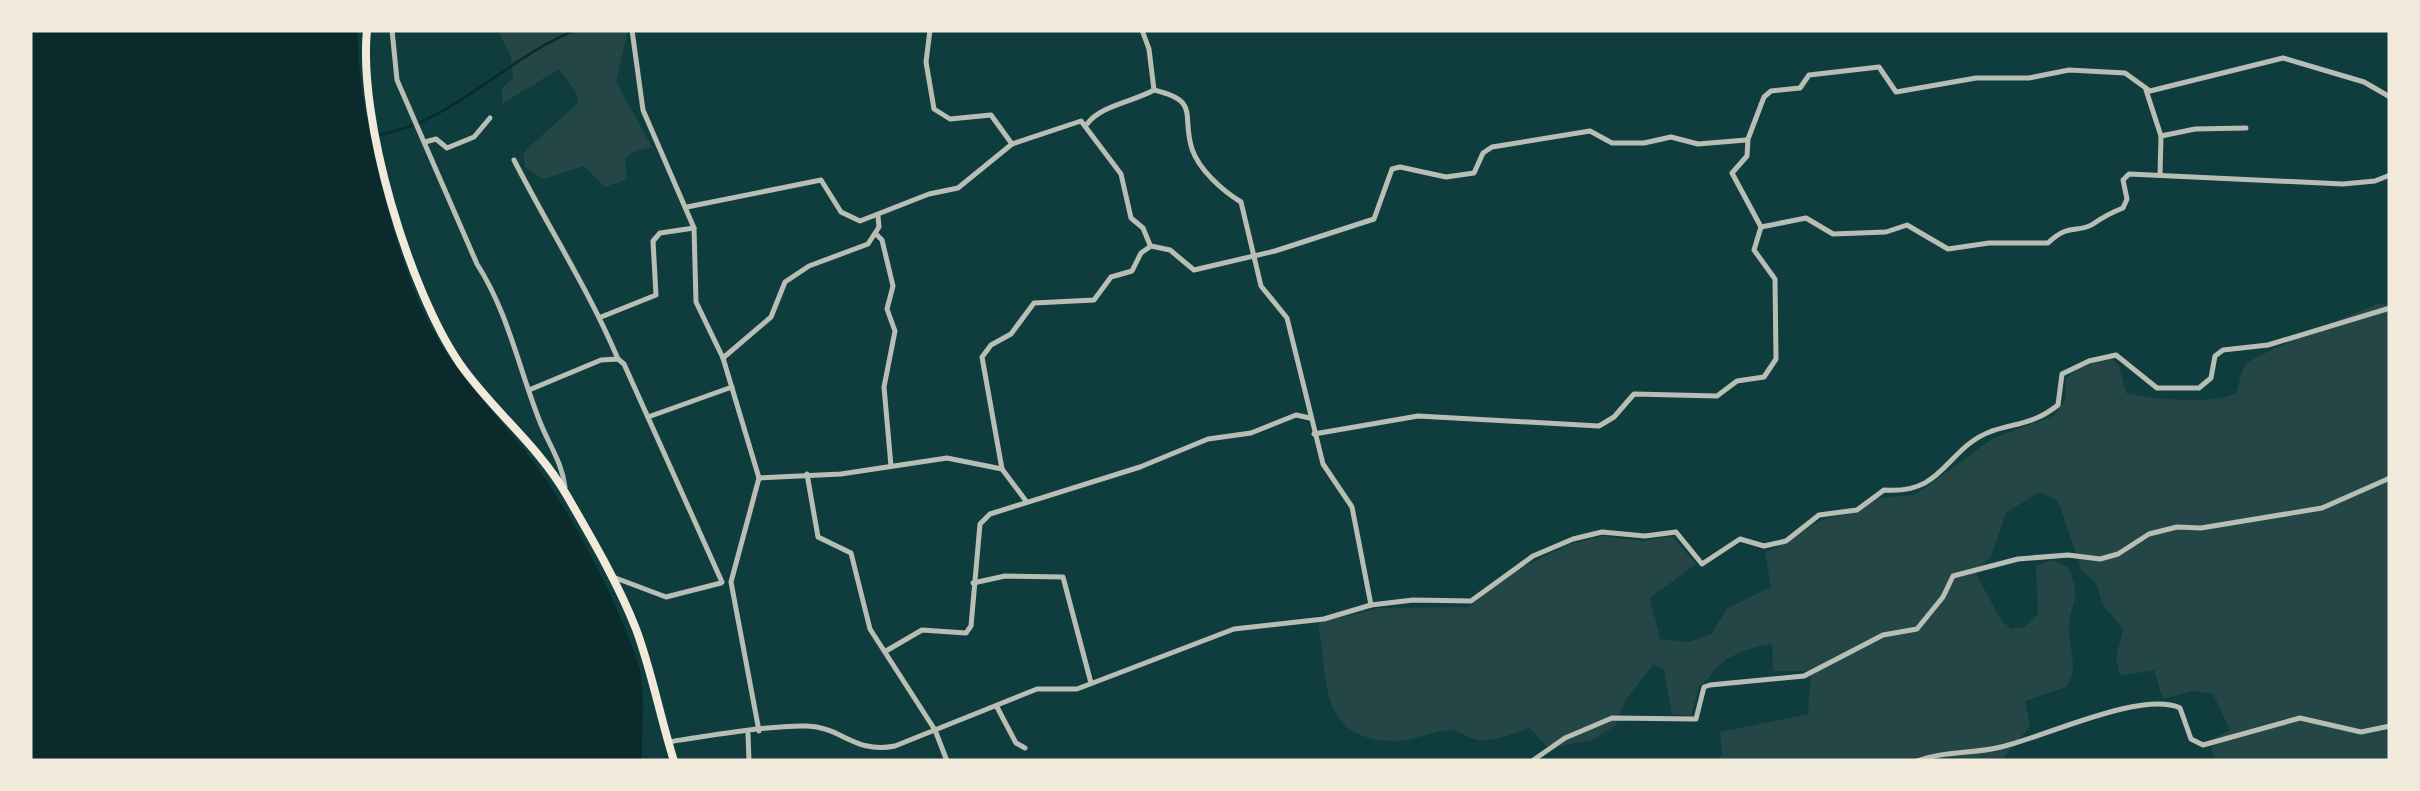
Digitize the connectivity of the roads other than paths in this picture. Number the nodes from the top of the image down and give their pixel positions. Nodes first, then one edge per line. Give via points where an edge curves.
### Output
1 (366, 30) edge
2 (392, 30) edge
3 (632, 30) edge
4 (930, 30) edge
5 (1142, 30) edge
6 (1154, 87) junction
7 (2146, 90) junction
8 (2390, 97) edge
9 (490, 118) dead end
10 (1088, 124) junction
11 (2246, 128) dead end
12 (2162, 136) junction
13 (1748, 139) junction
14 (425, 142) junction
15 (1012, 144) junction
16 (514, 160) dead end
17 (2160, 175) junction
18 (2390, 175) edge
19 (687, 207) junction
20 (878, 216) junction
21 (1761, 226) junction
22 (694, 228) junction
23 (876, 234) junction
24 (1151, 246) junction
25 (1252, 254) junction
26 (2390, 308) edge
27 (601, 317) junction
28 (723, 358) junction
29 (618, 359) junction
30 (732, 386) junction
31 (529, 390) junction
32 (648, 418) junction
33 (1310, 418) junction
34 (1314, 434) junction
35 (891, 466) junction
36 (1002, 470) junction
37 (807, 474) junction
38 (759, 478) junction
39 (2390, 478) edge
40 (565, 493) junction
41 (1026, 501) junction
42 (610, 576) junction
43 (722, 582) junction
44 (731, 582) junction
45 (973, 584) junction
46 (1371, 605) junction
47 (886, 651) junction
48 (1090, 683) junction
49 (997, 707) junction
50 (2390, 726) edge
51 (934, 730) junction
52 (759, 731) junction
53 (748, 734) junction
54 (668, 742) junction
55 (1025, 748) dead end
56 (674, 761) edge
57 (749, 761) edge
58 (947, 761) edge
59 (1532, 761) edge
60 (1917, 761) edge

1 - 40 main road via 374,128 435,326
2 - 14 street via 398,80
3 - 19 street via 642,110
4 - 15 street via 926,62 934,109 950,119 991,115
5 - 6 street
6 - 10 street
6 - 25 street via 1188,109 1192,151 1222,190 1241,202
7 - 8 street via 2283,58 2364,82
7 - 12 street
7 - 13 street via 2126,73 2068,70 1896,92 1879,66 1844,68 1809,76 1800,88 1770,92
9 - 14 street via 474,136 447,148 436,139
10 - 15 street via 1070,122
10 - 24 street via 1121,174 1130,218
11 - 12 street
12 - 17 street
13 - 21 street via 1746,156 1732,173
13 - 25 street via 1612,143 1590,130 1492,146 1474,173 1446,177 1400,167 1392,169 1374,219
14 - 31 street via 495,292
15 - 20 street via 958,188
16 - 27 street
17 - 18 street via 2342,184
17 - 21 street via 2129,174 2122,208 2089,227 2062,230 2048,244 1948,249 1907,225 1832,234 1806,218
19 - 20 street via 821,180 848,218
19 - 22 street
20 - 23 street
21 - 34 street via 1754,250 1775,279 1776,359 1764,376 1738,381 1716,396 1634,394 1599,426 1418,416
22 - 27 street via 660,232 653,240 656,295
22 - 28 street via 696,302
23 - 28 street via 868,244 785,282 771,317
23 - 35 street via 893,286 886,309 896,331 884,387
24 - 25 street via 1170,250 1194,270
24 - 36 street via 1132,272 1111,277 1094,300 1034,302 1011,334 986,349 982,364
25 - 33 street via 1260,286 1287,318
26 - 46 street via 2268,345 2222,350 2211,378 2199,388 2156,388 2116,355 2089,361 2062,374 2058,405 2044,416 1989,432 1928,484 1910,492 1884,490 1856,510 1820,514 1786,541 1764,546 1740,538 1702,564 1676,532 1602,532 1533,556 1471,601
27 - 29 street
28 - 30 street
29 - 31 street
29 - 32 street
30 - 32 street
30 - 38 street
31 - 40 street via 563,472
32 - 43 street
33 - 34 street
33 - 41 street via 1296,415 1251,433 1208,439
34 - 46 street via 1329,478 1352,507
35 - 36 street via 947,458
35 - 37 street
36 - 41 street
37 - 38 street
37 - 47 street via 818,537 850,553 870,630
38 - 44 street
39 - 59 street via 2322,508 2176,527 2100,558 2068,555 1973,567 1953,576 1917,629 1883,635 1804,676 1710,684 1696,718 1602,720
40 - 42 main road
41 - 45 street via 984,518
42 - 43 street via 666,597
42 - 54 main road via 643,649
43 - 44 street
44 - 52 street
45 - 47 street via 966,633 922,630
45 - 48 street via 1005,576 1064,577
46 - 48 street via 1324,618 1234,628
47 - 51 street
48 - 49 street via 1036,688
49 - 51 street
49 - 55 street
50 - 60 street via 2361,732 2300,718 2203,745 2192,739 2180,708 2156,704 2072,722 2004,746
51 - 52 street via 874,750 808,726
51 - 58 street
52 - 53 street
53 - 54 street
53 - 57 street
54 - 56 main road

